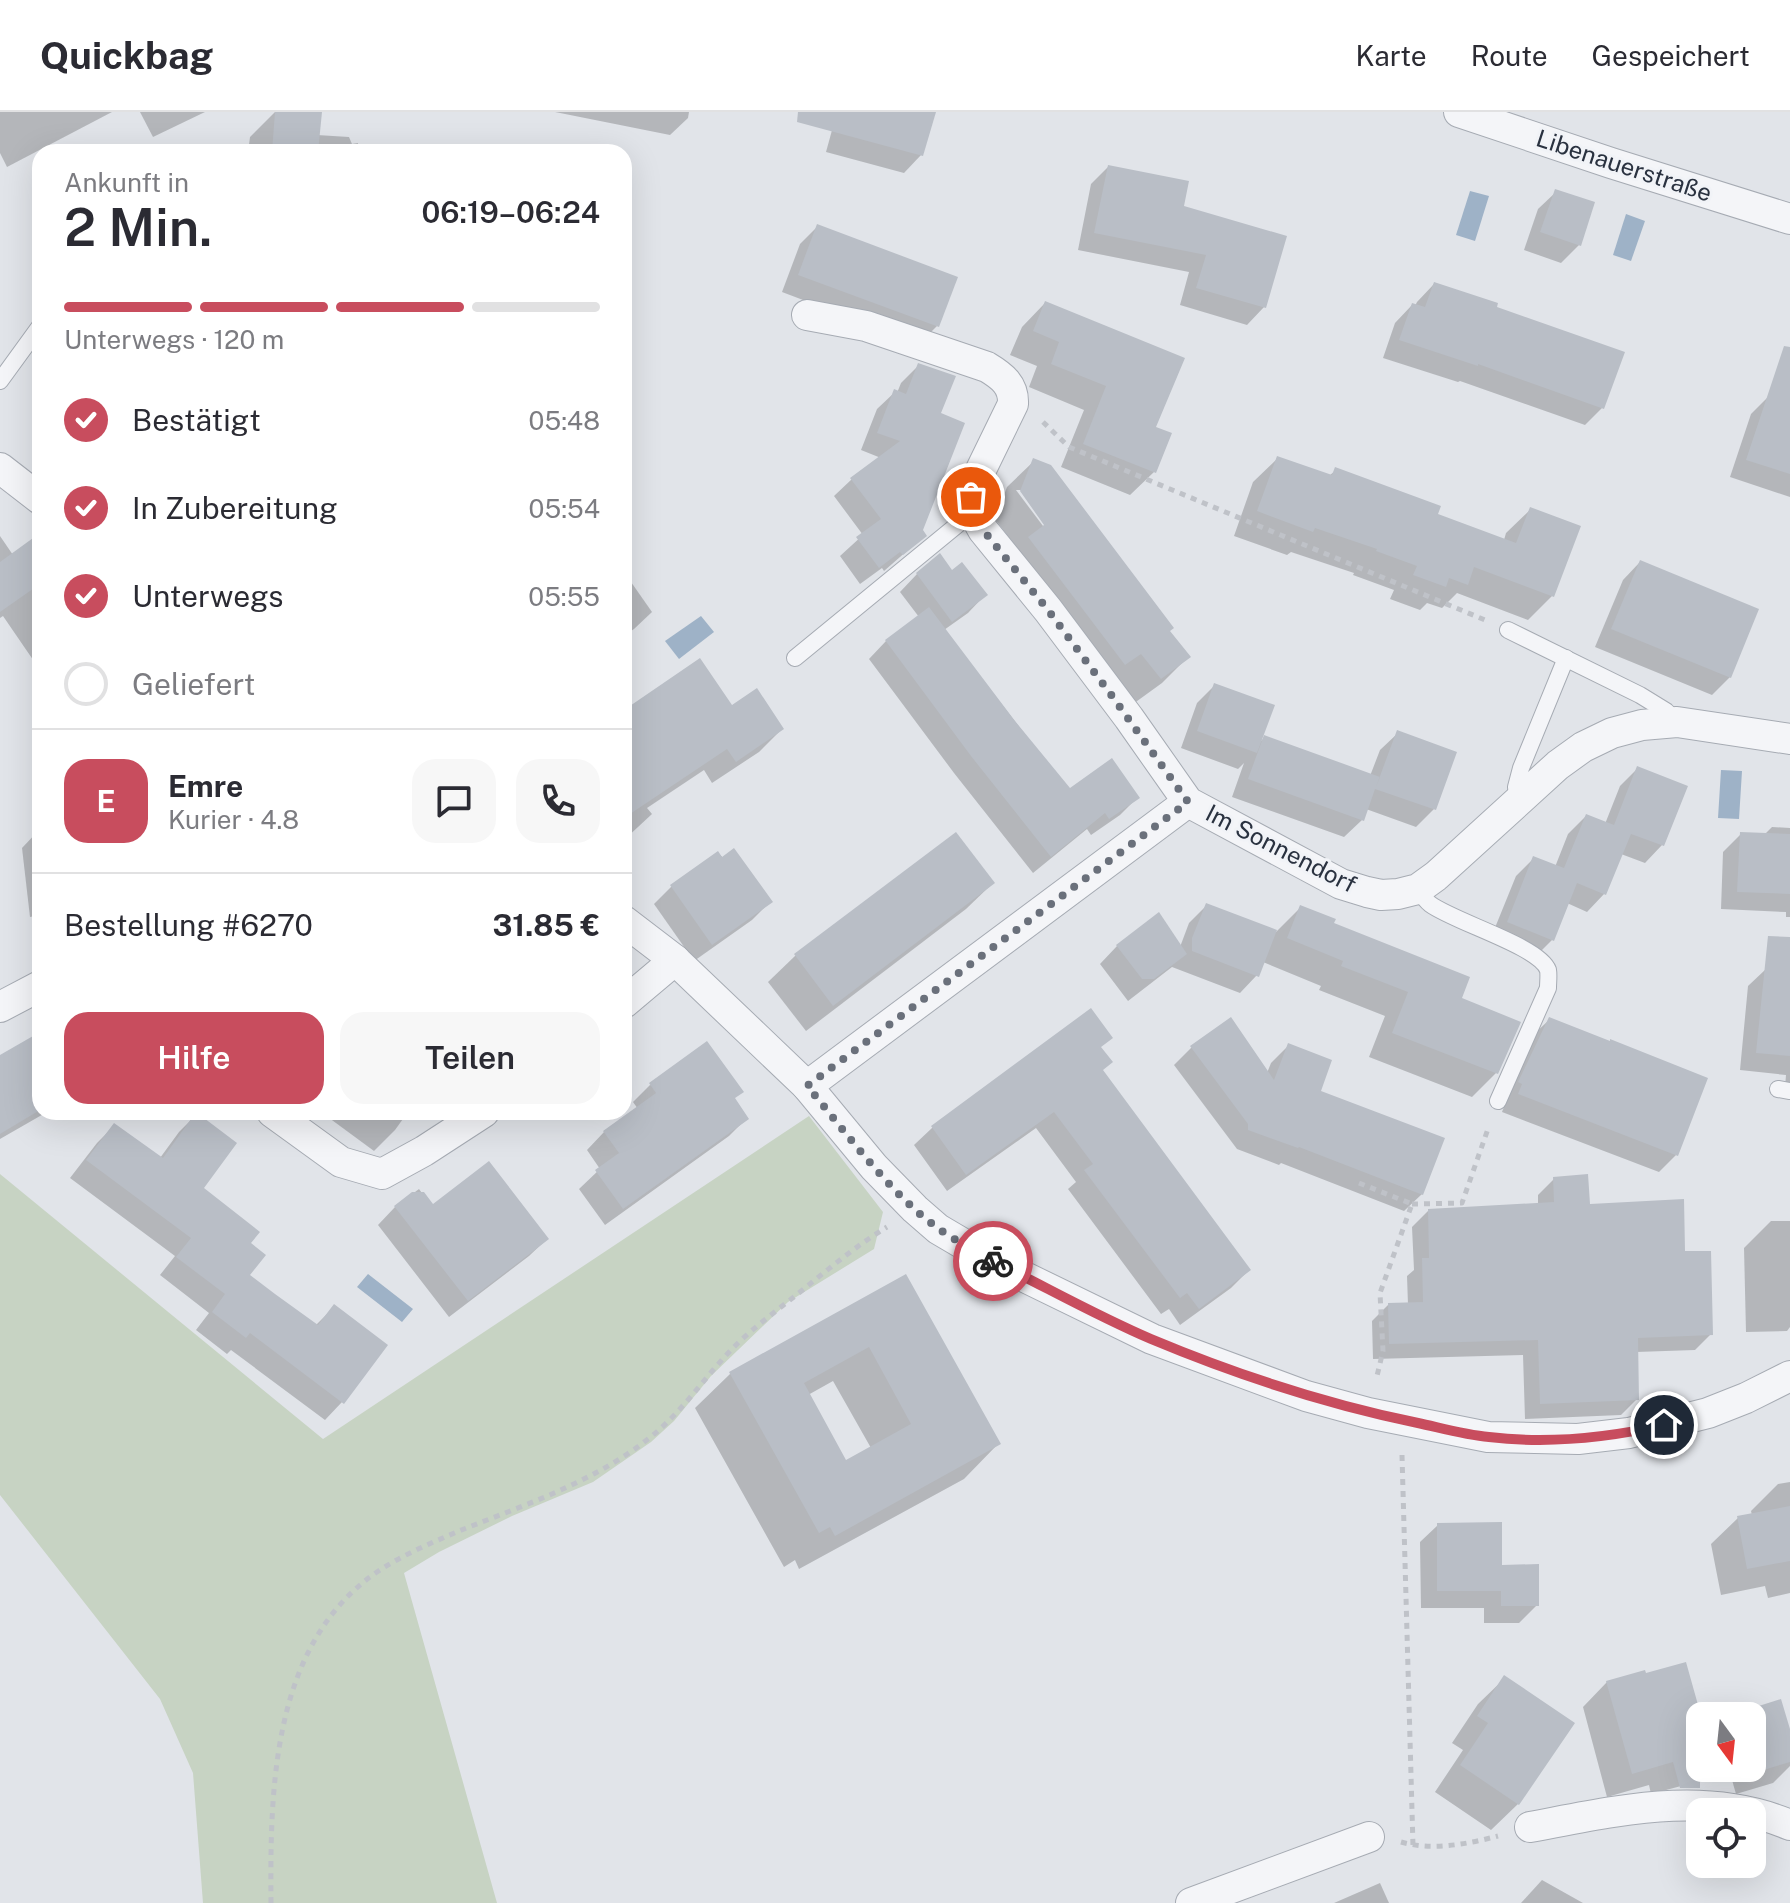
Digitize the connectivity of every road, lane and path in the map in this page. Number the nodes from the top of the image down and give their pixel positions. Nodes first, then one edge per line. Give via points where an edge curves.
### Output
1 (1459, 112) edge
2 (1790, 219) edge
3 (807, 315) dead end
4 (32, 337) edge
5 (0, 381) edge
6 (1013, 404) junction
7 (0, 468) edge
8 (32, 493) edge
9 (973, 512) junction
10 (1508, 630) joint
11 (795, 658) dead end
12 (1566, 658) junction
13 (1677, 722) junction
14 (1790, 739) edge
15 (1518, 801) junction
16 (1188, 802) junction
17 (1418, 889) junction
18 (632, 927) edge
19 (675, 960) junction
20 (32, 990) edge
21 (632, 996) edge
22 (0, 1007) edge
23 (807, 1086) junction
24 (1498, 1101) joint
25 (283, 1120) edge
26 (472, 1120) edge
27 (1359, 1183) dead end
28 (1412, 1204) junction
29 (915, 1209) junction
30 (1790, 1376) edge
31 (1368, 1413) junction
32 (1402, 1420) junction
33 (1790, 1825) edge
34 (1530, 1827) joint
35 (1369, 1837) joint
36 (1413, 1846) junction
37 (271, 1903) edge
38 (1191, 1903) edge

1 - 2 street, Libenauerstraße
3 - 6 street via 866,326 987,367 1010,387
4 - 5 lane
6 - 9 street via 974,484
6 - 10 path via 1032,411 1069,447
7 - 8 street
9 - 11 lane
9 - 16 street, Im Sonnendorf
10 - 12 lane
12 - 13 lane via 1640,695
12 - 15 lane via 1521,768
13 - 14 street
13 - 15 street via 1642,725 1583,747
15 - 17 street
16 - 17 street, Im Sonnendorf via 1341,884 1381,895
16 - 23 street
17 - 24 lane via 1445,913 1527,950 1548,971 1548,988
18 - 19 street
19 - 21 street
19 - 23 street
20 - 22 street
23 - 29 street
24 - 28 path via 1462,1203
25 - 26 street via 341,1162 382,1174
27 - 28 path
28 - 31 path via 1380,1293 1383,1351
29 - 31 street via 965,1246 1138,1333 1306,1396
29 - 37 path via 834,1264 763,1322 649,1439 563,1490 415,1550 376,1572 346,1599 304,1659 280,1740 272,1807
30 - 32 street via 1708,1413 1599,1437 1488,1437
31 - 32 street
32 - 36 path
33 - 34 street via 1744,1810 1691,1804 1648,1806
34 - 36 path via 1463,1844
35 - 36 path
35 - 38 street

